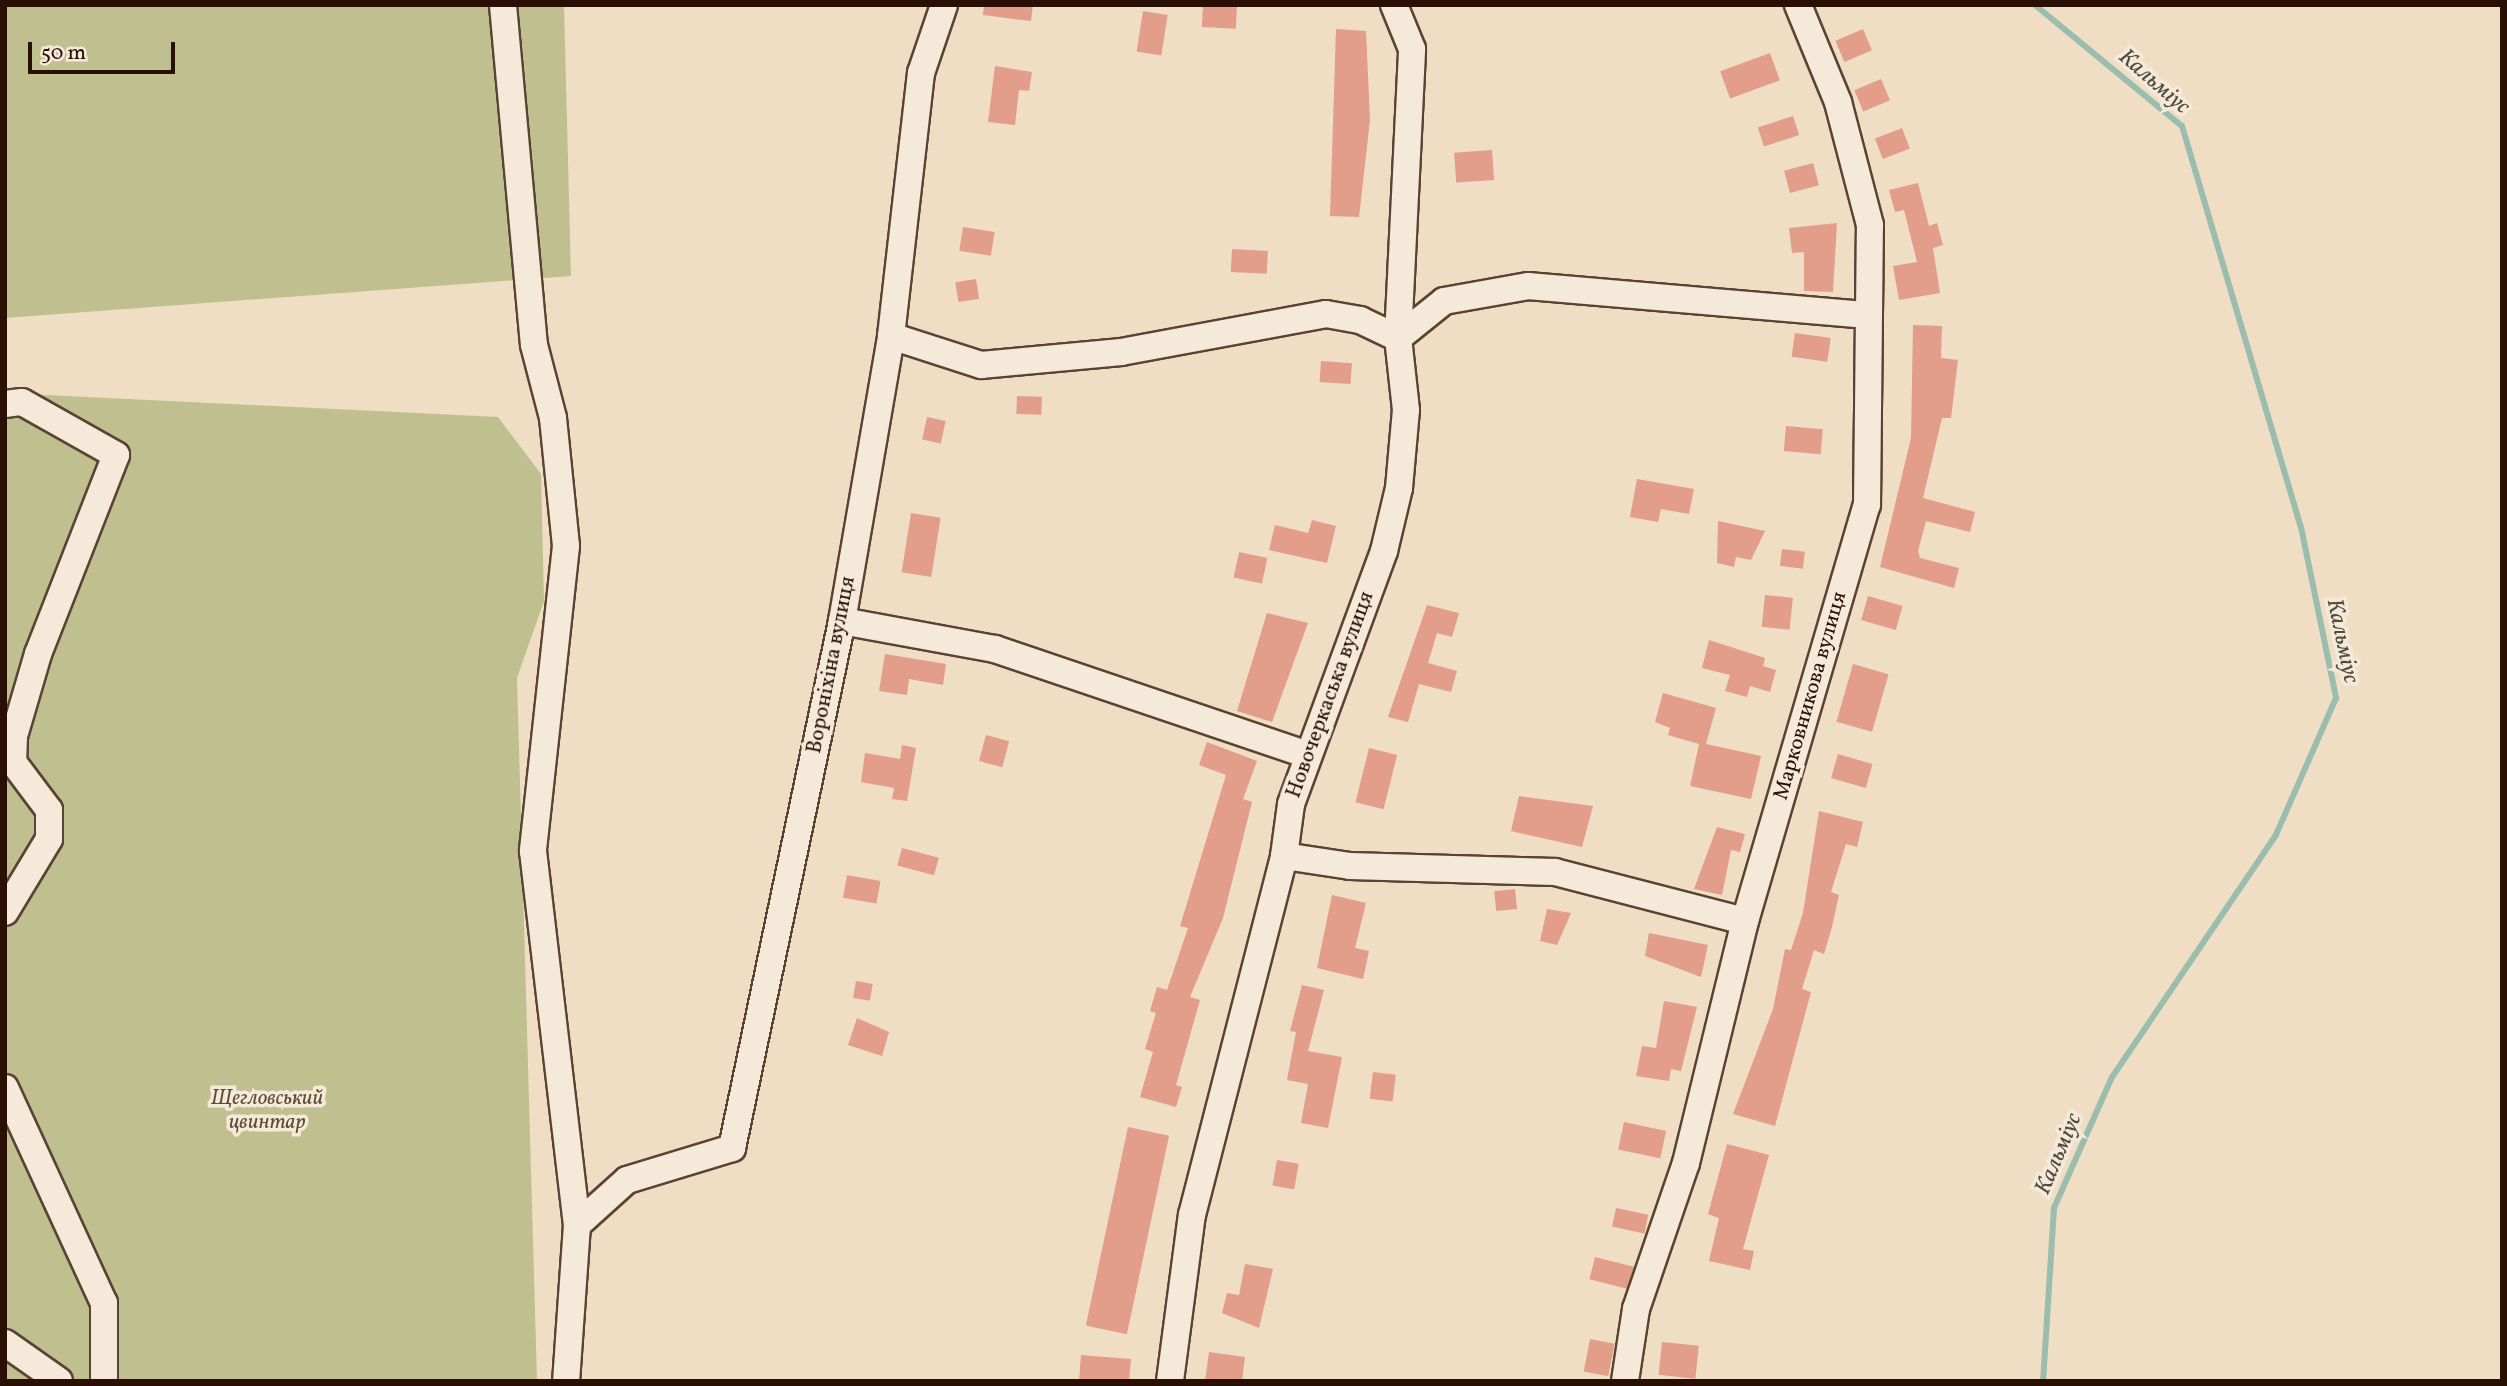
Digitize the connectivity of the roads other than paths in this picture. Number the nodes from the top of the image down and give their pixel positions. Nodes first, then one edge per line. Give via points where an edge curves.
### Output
1 (503, 5) edge
2 (944, 5) edge
3 (1394, 5) edge
4 (1798, 5) edge
5 (1865, 315) junction
6 (891, 336) junction
7 (1398, 338) junction
8 (5, 404) edge
9 (842, 621) junction
10 (1308, 755) junction
11 (1284, 856) junction
12 (5, 912) edge
13 (1745, 921) junction
14 (5, 1088) edge
15 (577, 1226) junction
16 (5, 1343) edge
17 (59, 1381) edge
18 (104, 1381) edge
19 (565, 1381) edge
20 (1170, 1381) edge
21 (1625, 1381) edge

1 - 15 street via 534,345 553,418 566,546 533,851
2 - 6 street, Вороніхіна вулиця via 921,73
3 - 7 street, Новочеркаська вулиця via 1412,49
4 - 5 street, Марковникова вулиця via 1861,178 1870,225
5 - 7 street via 1528,286 1444,301
5 - 13 street, Марковникова вулиця via 1867,505
6 - 7 street via 981,365 1121,352 1326,314 1360,320
6 - 9 street, Вороніхіна вулиця
7 - 10 street, Новочеркаська вулиця via 1406,410 1399,488 1384,551
8 - 12 street via 22,402 116,455 38,654 14,736 13,762 49,810 49,839
9 - 10 street via 995,649
9 - 15 street, Вороніхіна вулиця via 732,1148 627,1180
10 - 11 street, Новочеркаська вулиця via 1291,804
11 - 13 street via 1350,866 1555,872
11 - 20 street, Новочеркаська вулиця via 1192,1215
13 - 21 street, Марковникова вулиця via 1686,1163 1636,1309
14 - 18 street via 104,1303
15 - 19 street
16 - 17 street

